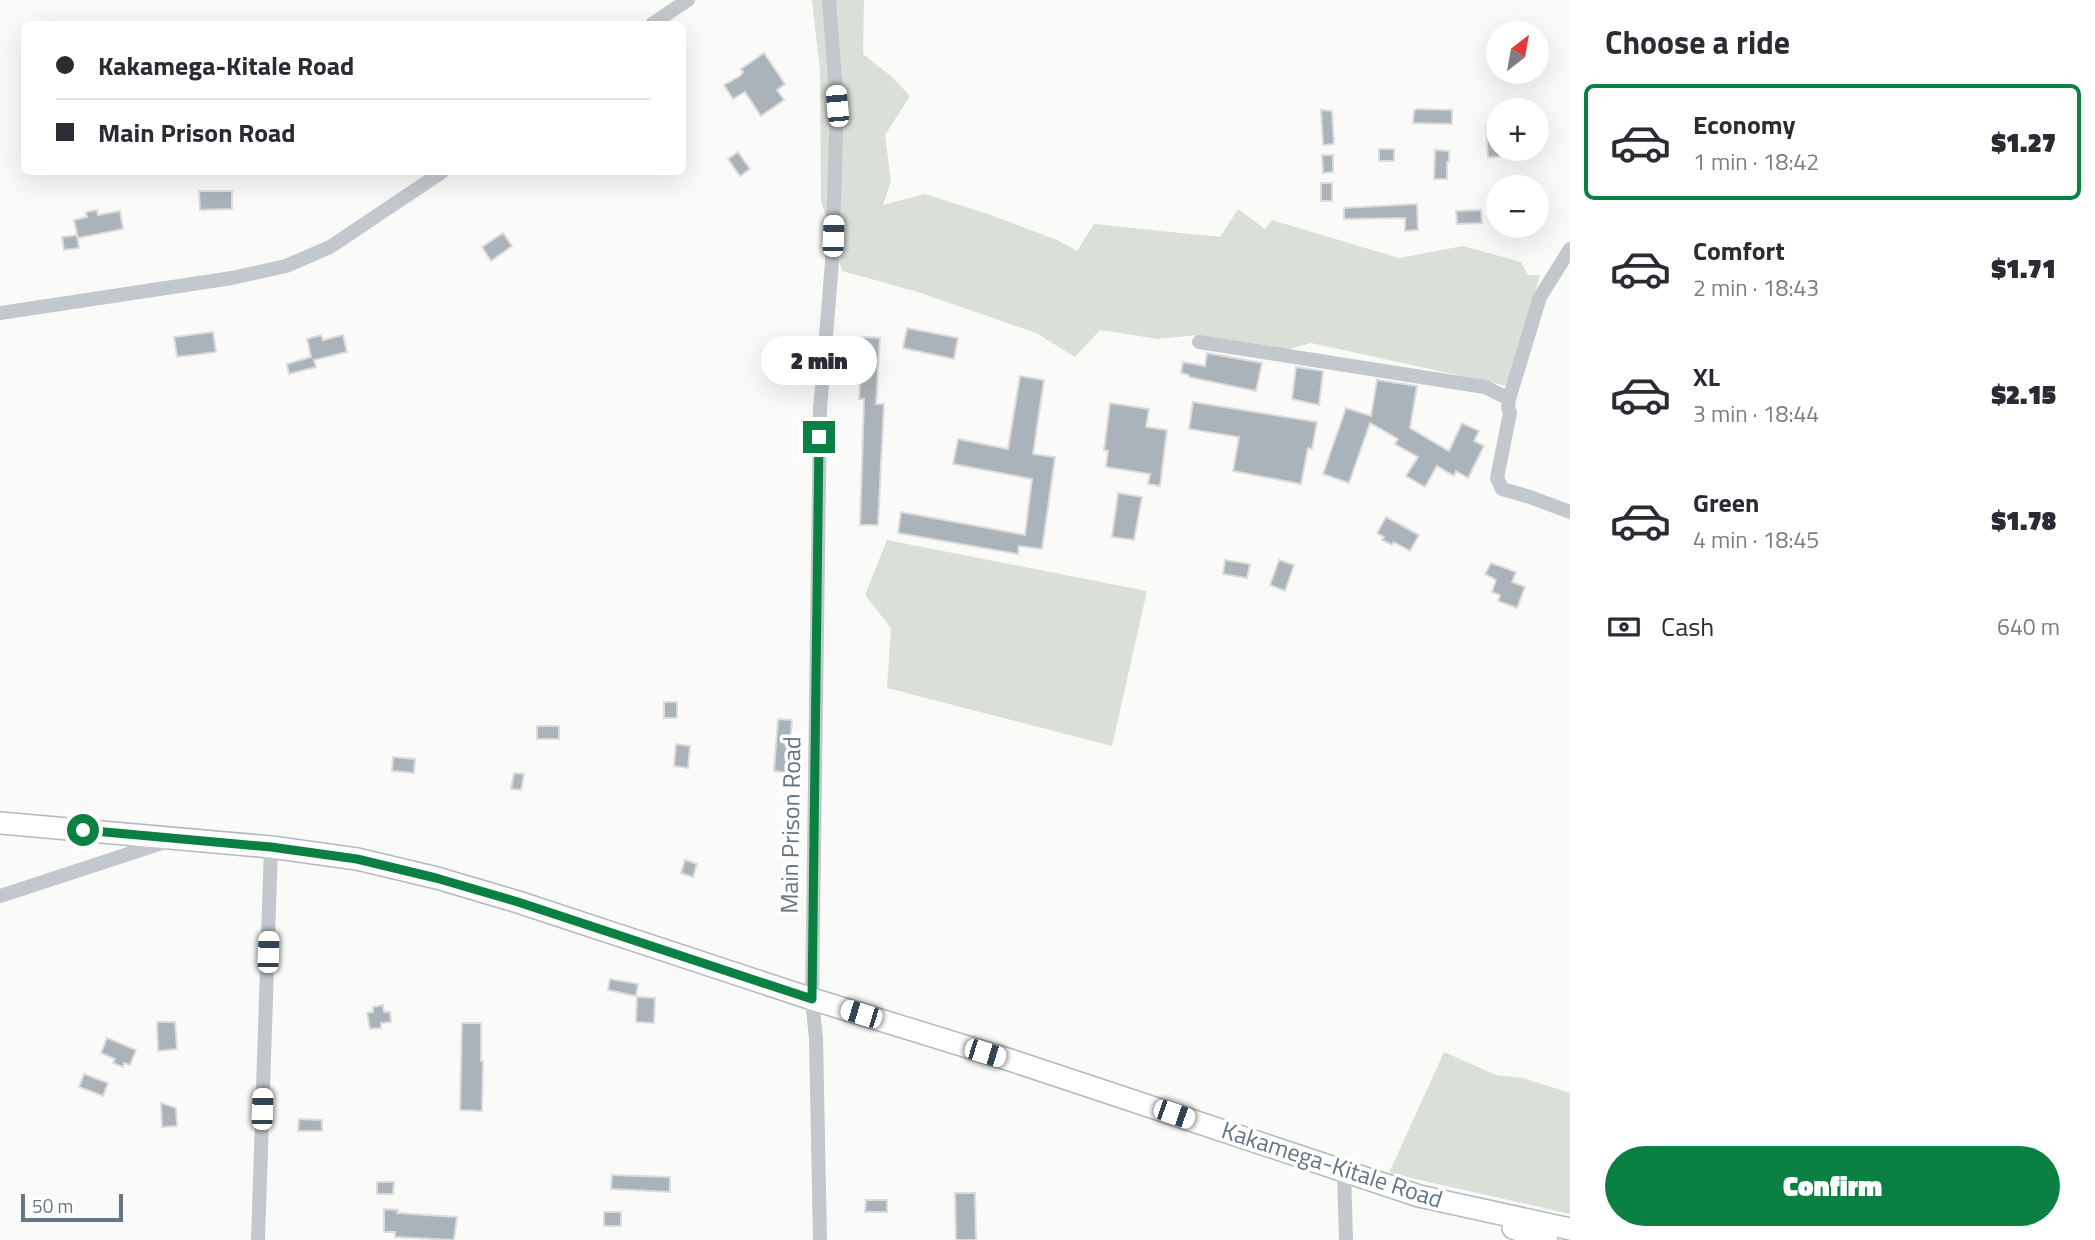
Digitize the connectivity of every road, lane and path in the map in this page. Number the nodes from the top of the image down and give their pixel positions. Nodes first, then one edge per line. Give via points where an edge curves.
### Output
1 (688, 0) edge
2 (828, 0) edge
3 (656, 21) edge
4 (438, 175) edge
5 (1570, 249) edge
6 (0, 313) edge
7 (1199, 342) dead end
8 (1509, 399) junction
9 (1570, 512) edge
10 (0, 823) edge
11 (176, 839) junction
12 (271, 847) junction
13 (0, 896) edge
14 (812, 999) junction
15 (1344, 1172) junction
16 (1419, 1196) junction
17 (1570, 1229) edge
18 (258, 1240) edge
19 (820, 1240) edge
20 (1346, 1240) edge
21 (1547, 1240) edge

1 - 3 street
2 - 14 street, Main Prison Road via 837,106 832,262 820,410
4 - 6 street via 330,247 286,266
5 - 8 street via 1540,297
7 - 8 street via 1485,387
8 - 9 street via 1497,478 1502,489
10 - 11 highway, Kakamega-Kitale Road
11 - 12 highway, Kakamega-Kitale Road
11 - 13 street
12 - 14 highway, Kakamega-Kitale Road via 357,859 436,878
12 - 18 street
14 - 15 highway, Kakamega-Kitale Road
14 - 19 street, Main Prison Road
15 - 16 highway, Kakamega-Kitale Road
15 - 20 street
16 - 17 highway, Kakamega-Kitale Road
16 - 21 highway

